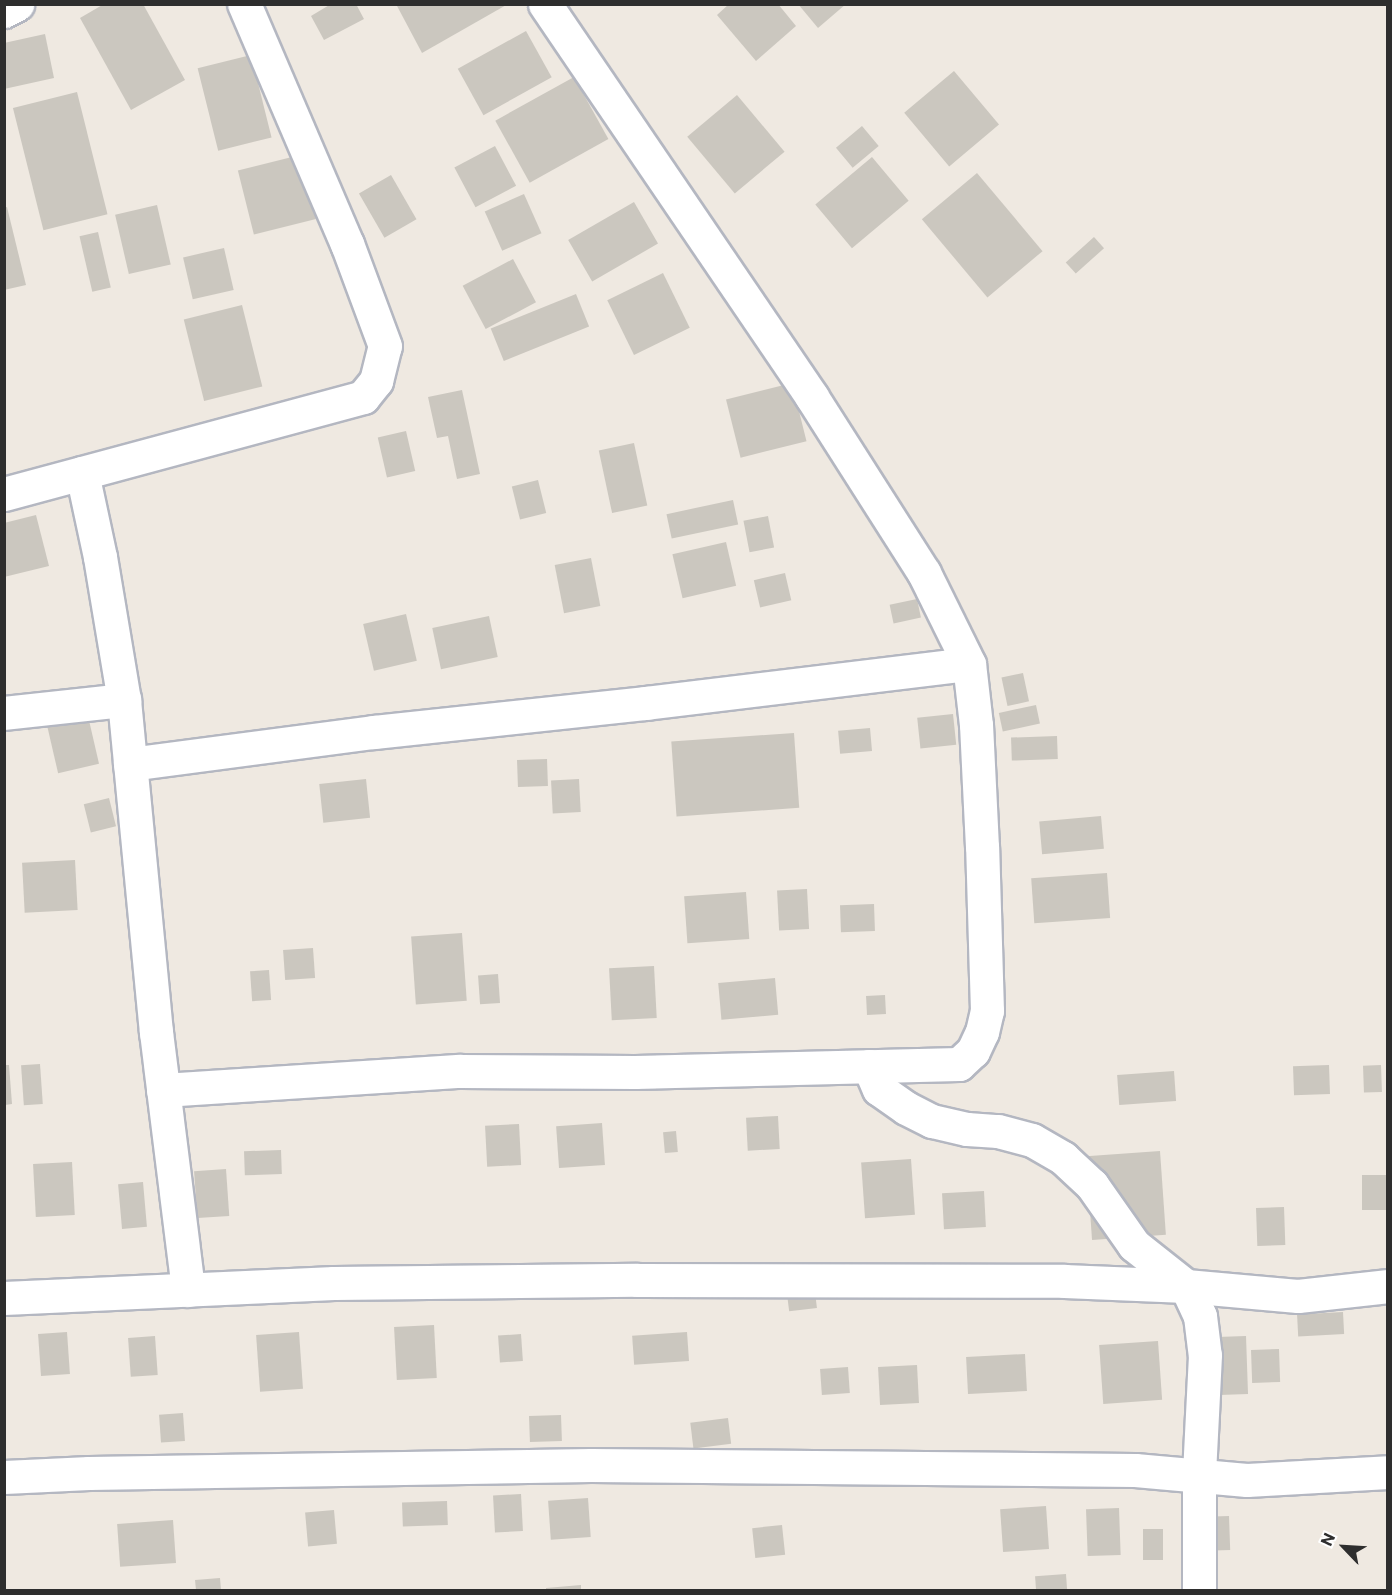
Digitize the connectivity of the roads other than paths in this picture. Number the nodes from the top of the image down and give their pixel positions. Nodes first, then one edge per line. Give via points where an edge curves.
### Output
1 (17, 4) edge
2 (244, 4) edge
3 (545, 4) edge
4 (4, 11) edge
5 (82, 473) junction
6 (4, 494) edge
7 (969, 664) junction
8 (124, 700) junction
9 (4, 713) edge
10 (130, 764) junction
11 (869, 1066) junction
12 (163, 1090) junction
13 (1186, 1286) junction
14 (1388, 1286) edge
15 (188, 1290) junction
16 (4, 1298) edge
17 (1388, 1472) edge
18 (1199, 1475) junction
19 (4, 1477) edge
20 (1198, 1590) edge

1 - 4 street
2 - 5 street via 347,244 385,346 376,381 363,397
3 - 7 street via 812,397 924,573
5 - 6 street
5 - 8 street
7 - 10 street
7 - 11 street via 982,847 987,1011 982,1032 973,1051 959,1064
8 - 9 street
8 - 10 street
10 - 12 street
11 - 12 street via 635,1072 460,1071
11 - 13 street via 879,1089 932,1121 1032,1140 1063,1158 1092,1185 1134,1245
12 - 15 street
13 - 14 street via 1298,1296
13 - 15 street via 1052,1281 637,1280 334,1283
13 - 18 street via 1200,1316 1205,1355
15 - 16 street
17 - 18 street via 1247,1480
18 - 19 street via 1135,1470 591,1465
18 - 20 street

